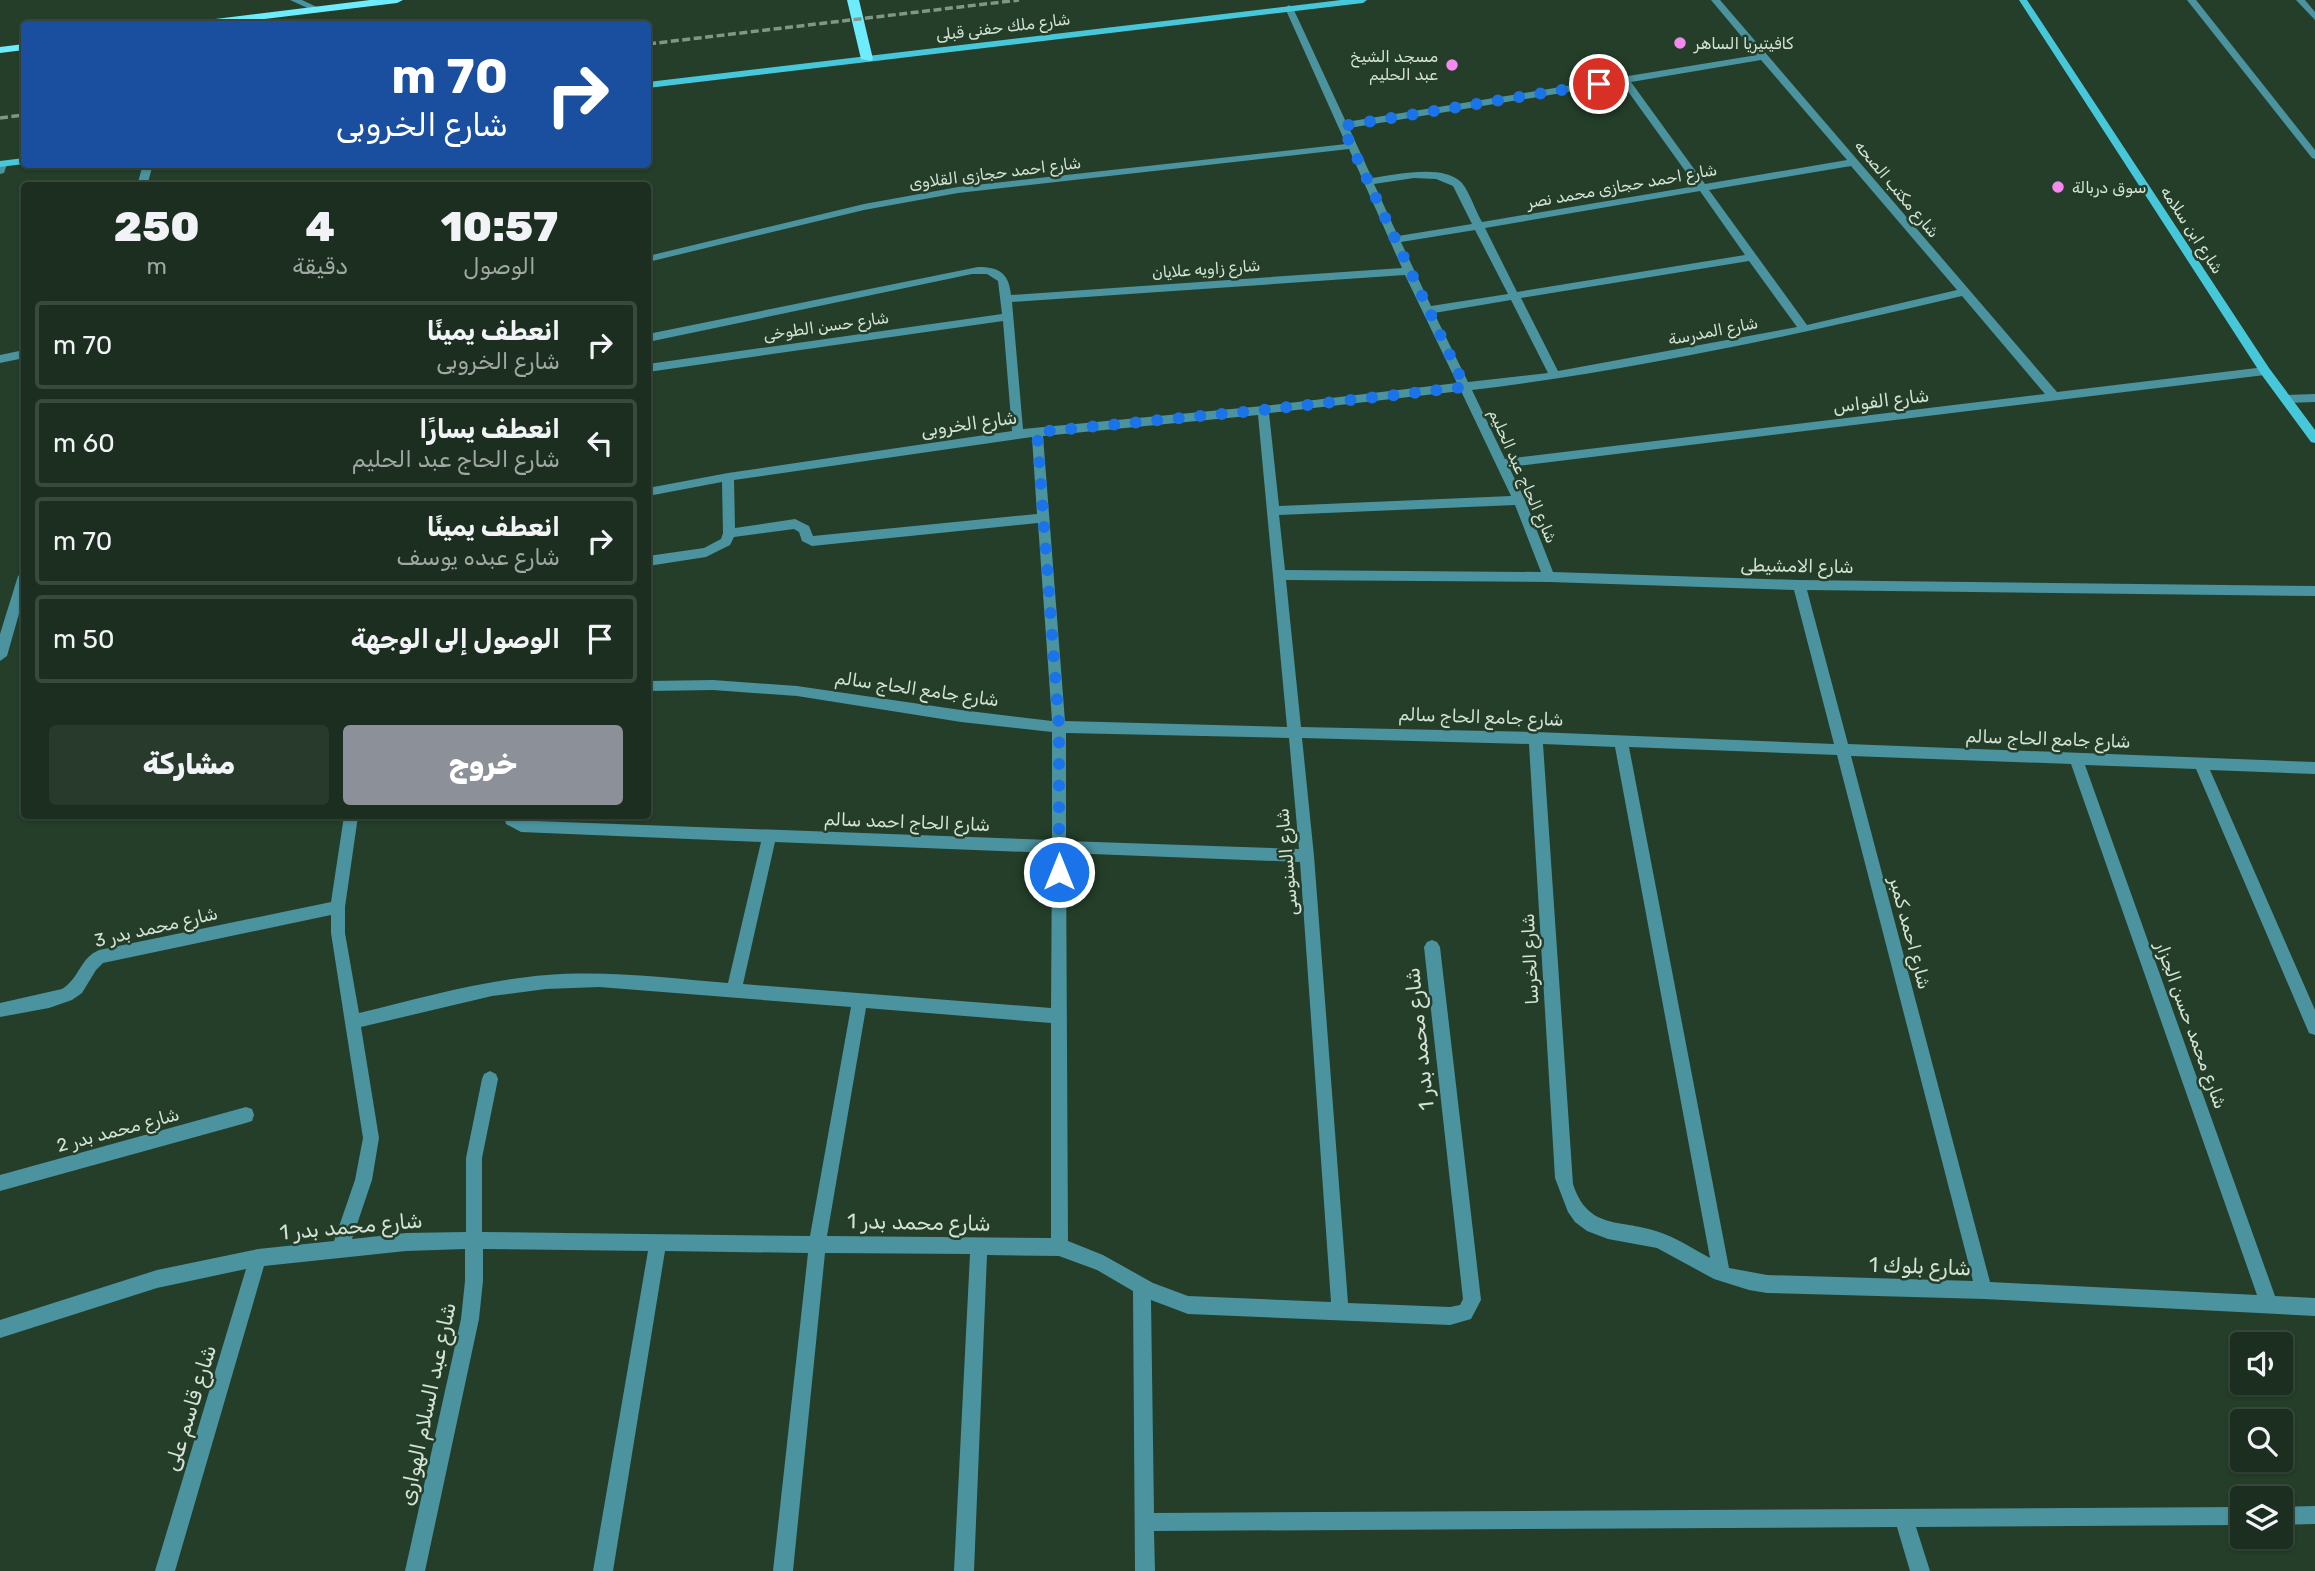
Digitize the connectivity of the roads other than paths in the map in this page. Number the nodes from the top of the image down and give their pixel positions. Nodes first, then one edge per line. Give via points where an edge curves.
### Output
1 (294, 0) edge
2 (397, 0) edge
3 (853, 0) edge
4 (1363, 0) edge
5 (1715, 0) edge
6 (2023, 0) edge
7 (2191, 0) edge
8 (2300, 0) edge
9 (1289, 8) junction
10 (317, 9) junction
11 (2315, 17) edge
12 (223, 21) edge
13 (21, 47) edge
14 (0, 50) edge
15 (1764, 57) junction
16 (867, 59) junction
17 (1625, 80) junction
18 (651, 85) edge
19 (1342, 126) junction
20 (1352, 146) junction
21 (2315, 156) edge
22 (21, 162) edge
23 (1854, 162) junction
24 (1, 166) edge
25 (1368, 182) junction
26 (1703, 188) junction
27 (1479, 227) junction
28 (1395, 240) junction
29 (1752, 257) junction
30 (651, 258) edge
31 (1409, 271) junction
32 (1964, 292) junction
33 (1515, 297) junction
34 (1006, 299) junction
35 (1429, 310) junction
36 (1008, 317) junction
37 (1804, 329) junction
38 (651, 337) edge
39 (21, 355) edge
40 (0, 359) edge
41 (651, 368) edge
42 (2265, 371) junction
43 (1555, 376) junction
44 (1465, 387) junction
45 (2055, 398) junction
46 (2315, 398) edge
47 (2286, 399) junction
48 (1263, 410) junction
49 (1037, 432) junction
50 (1018, 434) junction
51 (2315, 439) edge
52 (1502, 464) junction
53 (728, 477) junction
54 (651, 491) edge
55 (1519, 500) junction
56 (1273, 511) junction
57 (1043, 517) junction
58 (729, 534) junction
59 (651, 560) edge
60 (1279, 575) junction
61 (1549, 577) junction
62 (1800, 585) junction
63 (21, 586) edge
64 (2315, 591) edge
65 (0, 656) edge
66 (651, 686) edge
67 (1059, 727) junction
68 (1294, 731) junction
69 (1536, 738) junction
70 (1621, 741) junction
71 (1842, 750) junction
72 (2076, 759) junction
73 (2202, 764) junction
74 (2315, 768) edge
75 (351, 819) edge
76 (512, 819) edge
77 (770, 835) junction
78 (1059, 848) junction
79 (1307, 856) junction
80 (338, 907) junction
81 (1432, 947) dead end
82 (734, 990) junction
83 (860, 999) junction
84 (0, 1010) edge
85 (1059, 1016) junction
86 (354, 1021) junction
87 (2315, 1028) edge
88 (490, 1079) dead end
89 (246, 1115) dead end
90 (1563, 1178) joint
91 (0, 1183) edge
92 (473, 1240) junction
93 (658, 1242) junction
94 (817, 1244) junction
95 (979, 1245) junction
96 (1059, 1247) junction
97 (340, 1248) junction
98 (258, 1258) junction
99 (1721, 1273) junction
100 (1142, 1287) junction
101 (1984, 1290) junction
102 (2269, 1304) junction
103 (2315, 1307) edge
104 (1340, 1310) junction
105 (0, 1329) edge
106 (2315, 1515) edge
107 (2230, 1516) edge
108 (2293, 1516) edge
109 (1904, 1518) junction
110 (1145, 1522) junction
111 (165, 1571) edge
112 (415, 1571) edge
113 (603, 1571) edge
114 (783, 1571) edge
115 (964, 1571) edge
116 (1145, 1571) edge
117 (1920, 1571) edge

1 - 10 street
2 - 10 main road
3 - 16 main road
4 - 9 street, شارع ملك حفنى قبلى
5 - 15 street, شارع مكتب الصحه
6 - 42 street, شارع ابن سلامه
7 - 21 street
8 - 11 street
9 - 16 street, شارع ملك حفنى قبلى
9 - 19 street, شارع الحاج عبد الحليم
10 - 12 main road
13 - 14 main road
15 - 17 street
15 - 23 street, شارع مكتب الصحه
16 - 18 street, شارع ملك حفنى قبلى
17 - 19 street
17 - 26 street
19 - 20 street, شارع الحاج عبد الحليم
20 - 25 street, شارع الحاج عبد الحليم
20 - 30 street, شارع احمد حجازى القلاوى via 958,190 864,207
22 - 24 street
23 - 26 street, شارع احمد حجازى محمد نصر
23 - 32 street, شارع مكتب الصحه
25 - 27 street via 1427,174 1449,179 1457,184
25 - 28 street, شارع الحاج عبد الحليم
26 - 27 street, شارع احمد حجازى محمد نصر
26 - 29 street
27 - 28 street, شارع احمد حجازى محمد نصر
27 - 33 street
28 - 31 street, شارع الحاج عبد الحليم
29 - 33 street
29 - 37 street
31 - 34 street, شارع زاويه علايان
31 - 35 street, شارع الحاج عبد الحليم
32 - 37 street, شارع المدرسة
32 - 45 street, شارع مكتب الصحه
33 - 35 street
33 - 43 street
34 - 36 street
34 - 38 street via 1000,276 978,270
35 - 44 street, شارع الحاج عبد الحليم
36 - 41 street, شارع حسن الطوخى
36 - 50 street
37 - 43 street, شارع المدرسة
39 - 40 street
42 - 45 street, شارع الفواس
42 - 47 street, شارع ابن سلامه
43 - 44 street, شارع المدرسة
44 - 48 street, شارع الخروبى
44 - 52 street, شارع الحاج عبد الحليم
45 - 52 street, شارع الفواس
46 - 47 street
47 - 51 street, شارع ابن سلامه
48 - 49 street, شارع الخروبى
48 - 56 street, شارع السنوسى
49 - 50 street, شارع الخروبى
49 - 57 street
50 - 53 street, شارع الخروبى
52 - 55 street, شارع الحاج عبد الحليم
53 - 54 street, شارع الخروبى
53 - 58 street
55 - 56 street
55 - 61 street, شارع الحاج عبد الحليم
56 - 60 street, شارع السنوسى
57 - 58 street via 812,541 806,538 805,529 795,524
57 - 67 street
58 - 59 street via 717,549
60 - 61 street, شارع الامشيطى
60 - 68 street, شارع السنوسى
61 - 62 street, شارع الامشيطى
62 - 64 street, شارع الامشيطى
62 - 71 street, شارع احمد كمبر
63 - 65 street
66 - 67 street, شارع جامع الحاج سالم via 797,691
67 - 68 street, شارع جامع الحاج سالم
67 - 78 street
68 - 69 street, شارع جامع الحاج سالم
68 - 79 street, شارع السنوسى
69 - 70 street, شارع جامع الحاج سالم
69 - 90 street, شارع الخرسا
70 - 71 street, شارع جامع الحاج سالم
70 - 99 street
71 - 72 street, شارع جامع الحاج سالم
71 - 101 street, شارع احمد كمبر
72 - 73 street, شارع جامع الحاج سالم
72 - 102 street, شارع محمد حسن الجزار
73 - 74 street, شارع جامع الحاج سالم
73 - 87 street
75 - 80 street
76 - 77 street, شارع الحاج احمد سالم via 521,827
77 - 78 street, شارع الحاج احمد سالم
77 - 82 street
78 - 79 street, شارع الحاج احمد سالم
78 - 85 street
79 - 104 street, شارع السنوسى
80 - 84 street, شارع محمد بدر 3 via 99,957 69,995
80 - 86 street via 338,933
81 - 104 street, شارع محمد بدر 1 via 1472,1300 1465,1313 1450,1316
82 - 83 street
82 - 86 street via 599,980 546,982 492,989
83 - 85 street
83 - 94 street
85 - 96 street
86 - 97 street via 371,1138 363,1182
88 - 92 street, شارع عبد السلام الهوارى via 474,1158
89 - 91 street, شارع محمد بدر 2
90 - 99 street, شارع بلوك 1 via 1570,1201 1586,1219 1608,1231 1648,1237 1677,1248
92 - 93 street, شارع محمد بدر 1
92 - 97 street, شارع محمد بدر 1
92 - 112 street, شارع عبد السلام الهوارى via 470,1318
93 - 94 street, شارع محمد بدر 1
93 - 113 street
94 - 95 street, شارع محمد بدر 1
94 - 114 street
95 - 96 street, شارع محمد بدر 1
95 - 115 street
96 - 100 street, شارع محمد بدر 1 via 1108,1266
97 - 98 street, شارع محمد بدر 1
98 - 105 street, شارع محمد بدر 1 via 156,1279
98 - 111 street, شارع قاسم على
99 - 101 street, شارع بلوك 1 via 1767,1284
100 - 104 street, شارع محمد بدر 1 via 1188,1305
100 - 110 street
101 - 102 street, شارع بلوك 1
102 - 103 street, شارع بلوك 1
106 - 108 street
107 - 109 street
109 - 110 street
109 - 117 street
110 - 116 street

